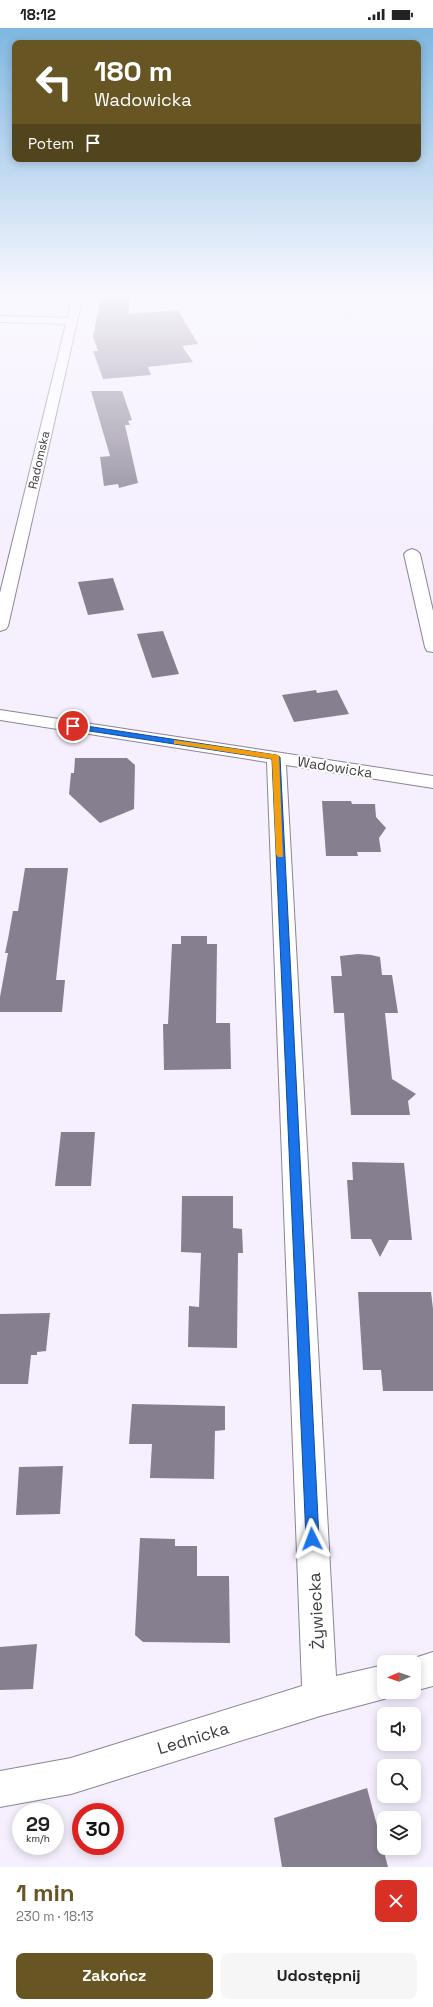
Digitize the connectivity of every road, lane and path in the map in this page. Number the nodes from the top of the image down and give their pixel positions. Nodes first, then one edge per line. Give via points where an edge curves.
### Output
1 (58, 381) edge
2 (412, 554) dead end
3 (0, 626) edge
4 (433, 647) edge
5 (0, 715) edge
6 (276, 757) junction
7 (433, 782) edge
8 (433, 1669) edge
9 (421, 1672) edge
10 (377, 1684) edge
11 (320, 1698) junction
12 (0, 1789) edge

1 - 3 street, Radomska
2 - 4 street
5 - 6 street, Wadowicka
6 - 7 street, Wadowicka
6 - 11 street, Żywiecka
8 - 9 street
10 - 11 street, Lednicka
11 - 12 street, Lednicka via 71,1776

